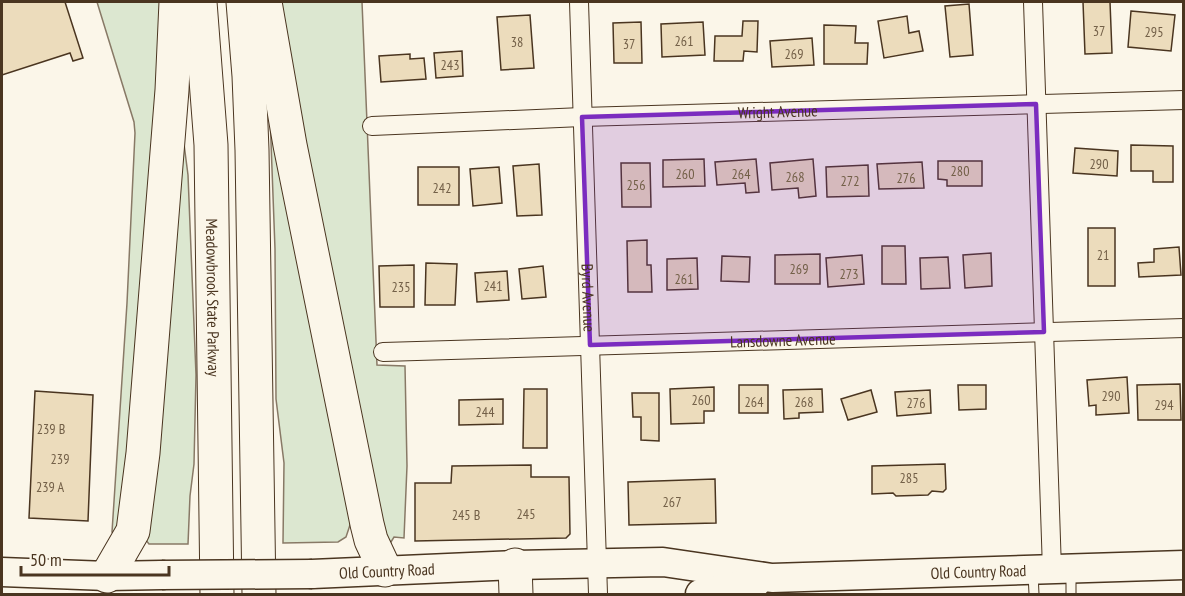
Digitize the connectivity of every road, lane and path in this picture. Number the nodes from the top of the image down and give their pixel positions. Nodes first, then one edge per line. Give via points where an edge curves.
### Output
1 (177, 2) edge
2 (200, 2) edge
3 (243, 2) edge
4 (265, 2) edge
5 (579, 2) edge
6 (1033, 2) edge
7 (1184, 100) edge
8 (1036, 104) junction
9 (582, 117) junction
10 (372, 126) dead end
11 (1184, 328) edge
12 (1044, 332) junction
13 (590, 345) junction
14 (383, 352) dead end
15 (597, 563) junction
16 (1184, 565) edge
17 (386, 570) junction
18 (2, 572) edge
19 (107, 576) junction
20 (772, 578) junction
21 (515, 580) edge
22 (1052, 580) edge
23 (217, 594) edge
24 (259, 594) edge
25 (598, 594) edge
26 (700, 594) edge

1 - 19 highway via 139,488 133,531
2 - 23 highway, Meadowbrook State Parkway via 211,145
3 - 24 highway via 252,150
4 - 17 highway via 369,533
5 - 9 street, Byrd Avenue
6 - 8 street
7 - 8 street, Wright Avenue
8 - 9 street, Wright Avenue
8 - 12 street
9 - 10 street, Wright Avenue
9 - 13 street, Byrd Avenue
11 - 12 street, Lansdowne Avenue
12 - 13 street, Lansdowne Avenue
12 - 22 street
13 - 14 street, Lansdowne Avenue
13 - 15 street, Byrd Avenue
15 - 20 main road, Old Country Road via 663,562
15 - 21 main road, Old Country Road
15 - 25 street, Byrd Avenue
16 - 22 main road, Old Country Road
17 - 19 main road, Old Country Road, bridge
17 - 21 main road, Old Country Road
18 - 19 main road, Old Country Road
20 - 22 main road, Old Country Road
20 - 26 main road, Old Country Road

